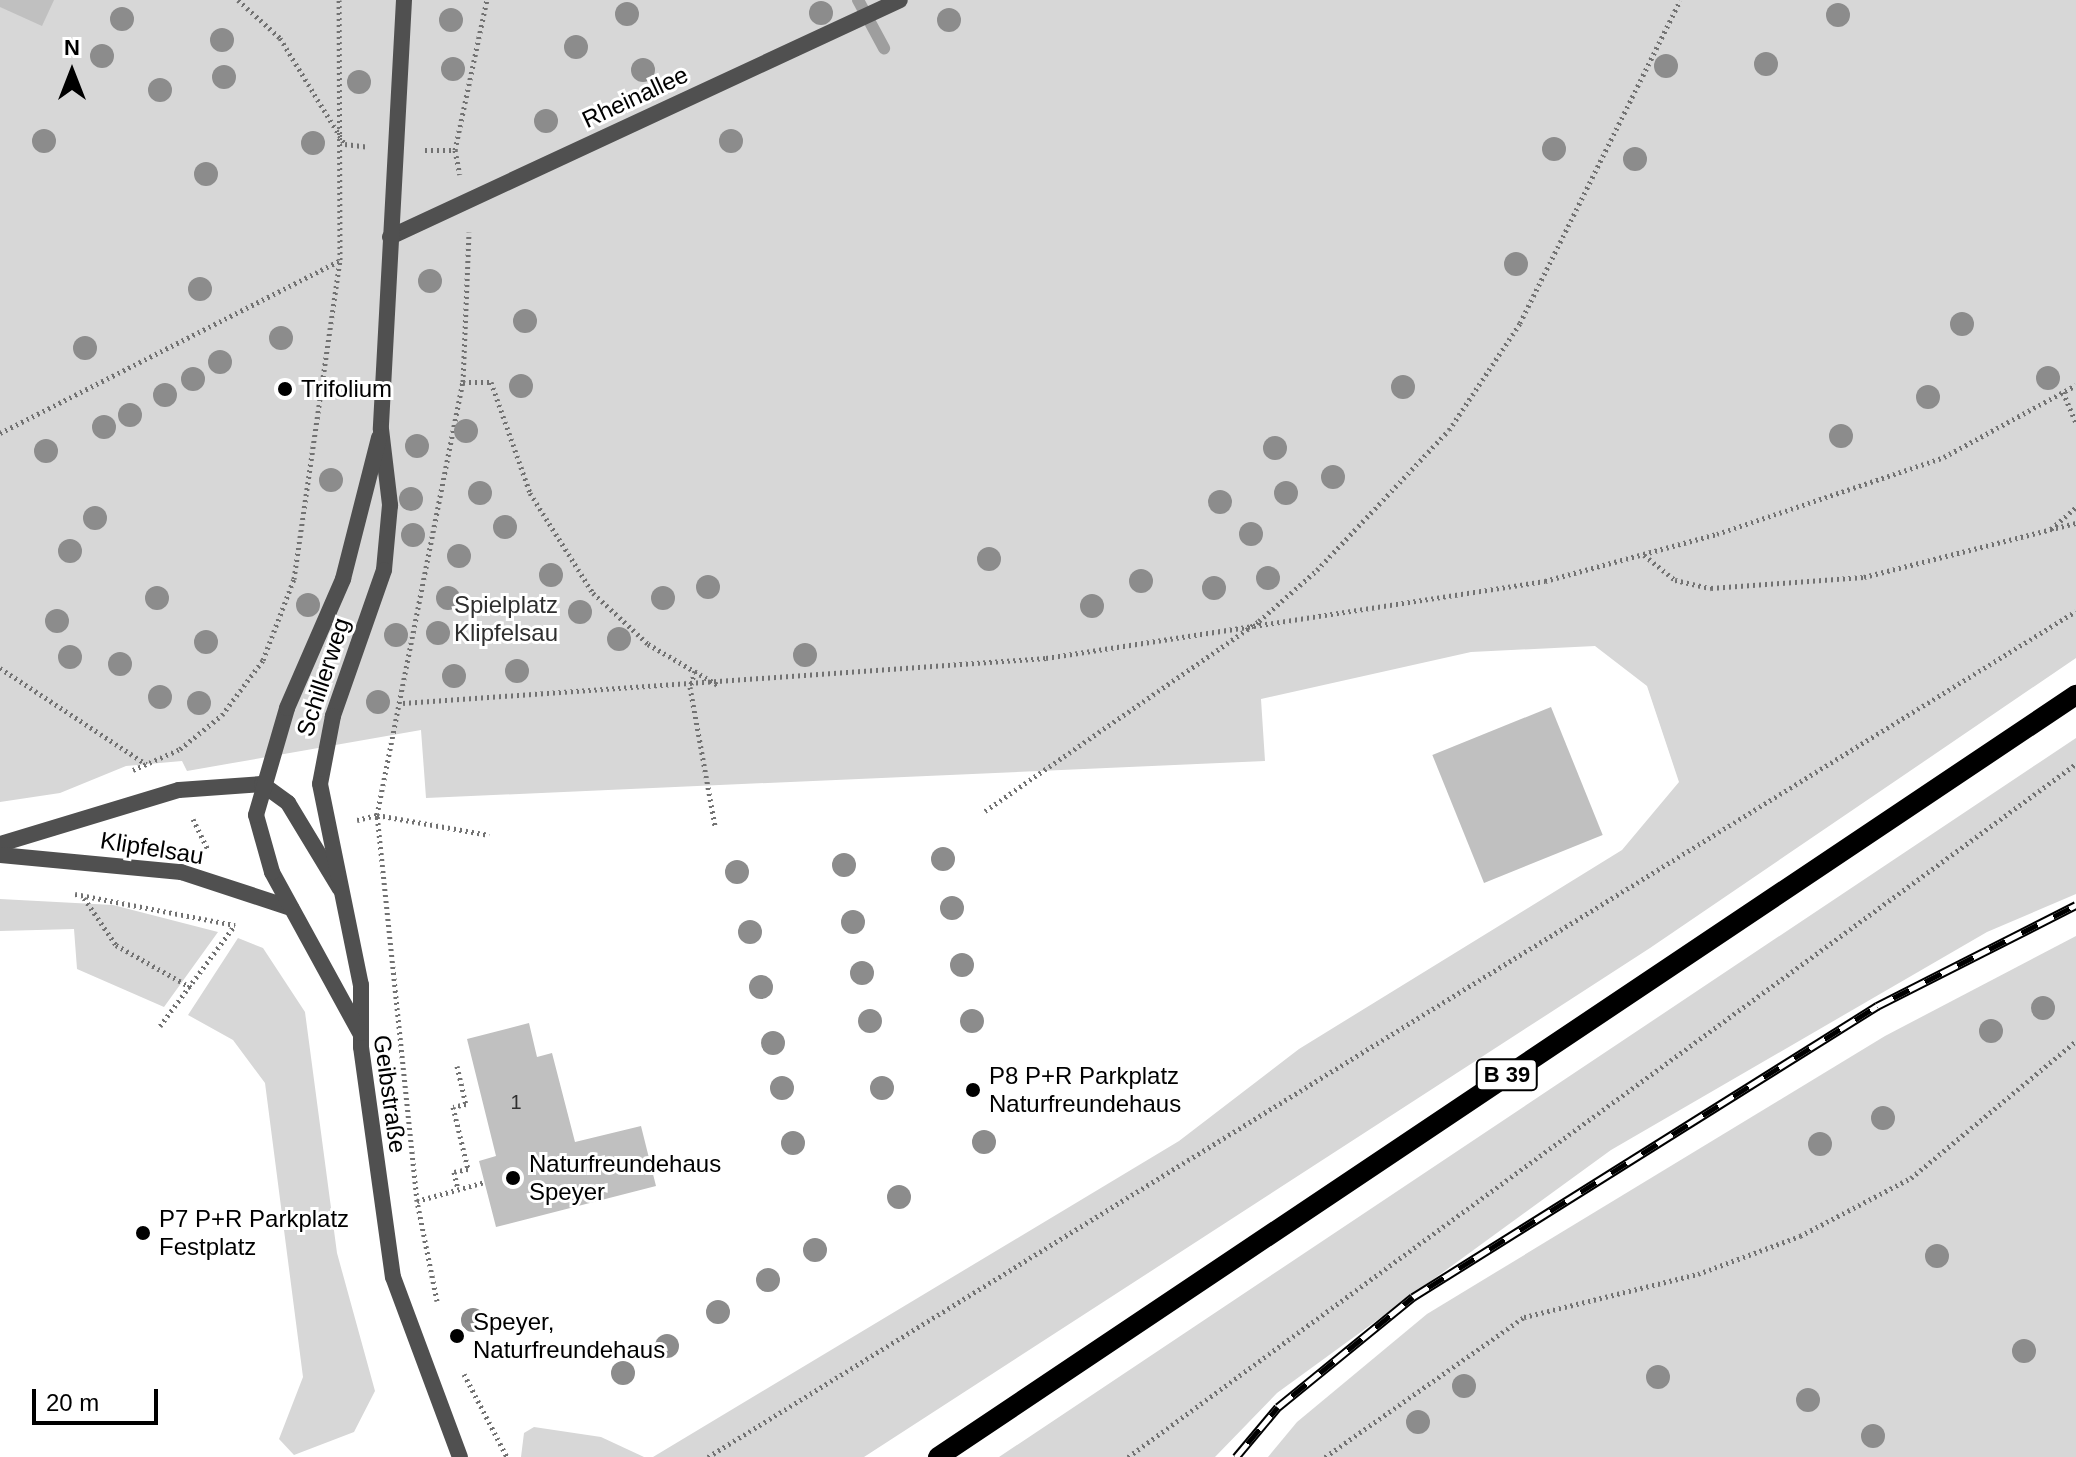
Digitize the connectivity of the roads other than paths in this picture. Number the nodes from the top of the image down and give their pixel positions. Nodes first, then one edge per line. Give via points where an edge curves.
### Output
1 (404, 0) edge
2 (900, 0) edge
3 (390, 237) junction
4 (381, 429) junction
5 (2076, 695) edge
6 (262, 784) junction
7 (0, 844) edge
8 (0, 855) edge
9 (340, 889) junction
10 (291, 908) junction
11 (360, 1034) junction
12 (460, 1457) edge
13 (938, 1457) edge

1 - 3 street, Schillerweg
2 - 3 street, Rheinallee
3 - 4 street, Schillerweg
4 - 6 street, Schillerweg via 343,579
4 - 9 street, Schillerweg via 390,505 384,570 323,754 322,802
5 - 13 main road, B 39
6 - 7 street, Klipfelsau via 179,790
6 - 9 street via 288,803
6 - 10 street, Geibstraße via 262,846
8 - 10 street, Klipfelsau via 181,872
9 - 11 street, Schillerweg via 359,971
10 - 11 street, Geibstraße
11 - 12 street, Geibstraße via 393,1277

